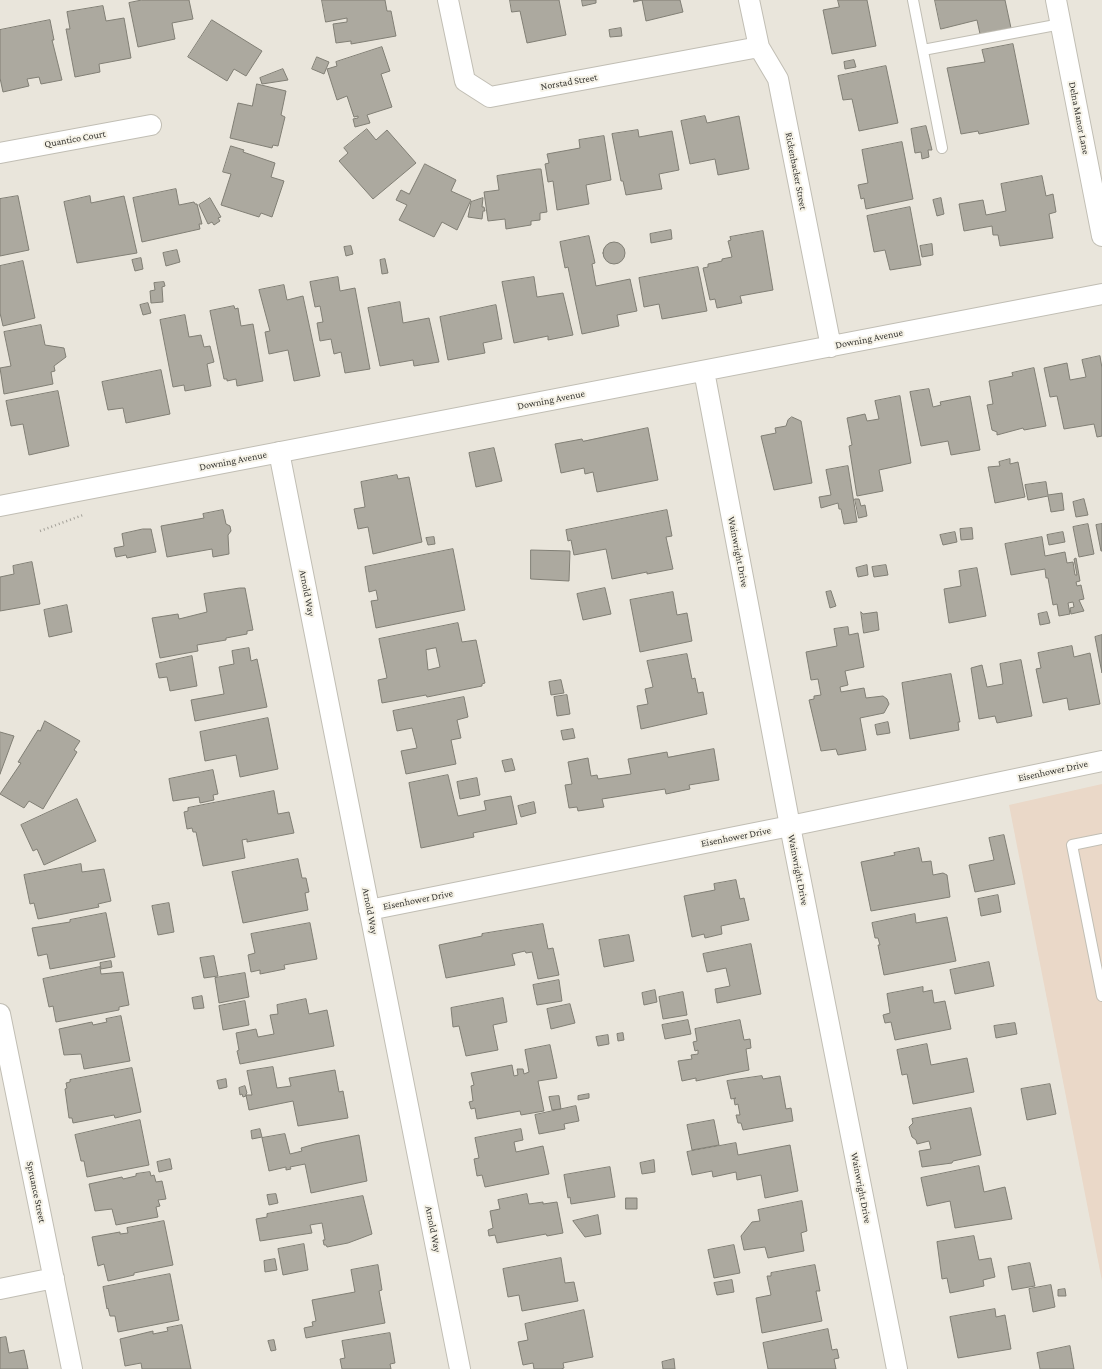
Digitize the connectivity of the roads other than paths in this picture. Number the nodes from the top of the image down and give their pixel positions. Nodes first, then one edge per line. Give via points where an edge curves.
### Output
1 (448, 0) edge
2 (749, 0) edge
3 (913, 0) edge
4 (1056, 0) edge
5 (1061, 24) junction
6 (759, 47) junction
7 (923, 50) junction
8 (151, 125) dead end
9 (942, 148) dead end
10 (0, 153) edge
11 (1102, 236) edge
12 (1102, 294) edge
13 (831, 346) junction
14 (704, 371) junction
15 (279, 452) junction
16 (0, 506) edge
17 (1102, 761) edge
18 (790, 826) junction
19 (1102, 839) edge
20 (369, 910) junction
21 (1102, 996) edge
22 (0, 1014) edge
23 (54, 1278) junction
24 (0, 1289) edge
25 (72, 1369) edge
26 (460, 1369) edge
27 (897, 1369) edge

1 - 6 street, Norstad Street via 464,81 490,97
2 - 6 street, Rickenbacker Street
3 - 7 lane
4 - 5 street, Delna Manor Lane
5 - 7 lane
5 - 11 street, Delna Manor Lane
6 - 13 street, Rickenbacker Street via 778,79
7 - 9 lane
8 - 10 street, Quantico Court
12 - 13 street, Downing Avenue
13 - 14 street, Downing Avenue
14 - 15 street, Downing Avenue
14 - 18 street, Wainwright Drive
15 - 16 street, Downing Avenue
15 - 20 street, Arnold Way
17 - 18 street, Eisenhower Drive
18 - 20 street, Eisenhower Drive
18 - 27 street, Wainwright Drive
19 - 21 lane via 1072,845
20 - 26 street, Arnold Way
22 - 23 street, Spruance Street
23 - 24 street
23 - 25 street, Spruance Street

